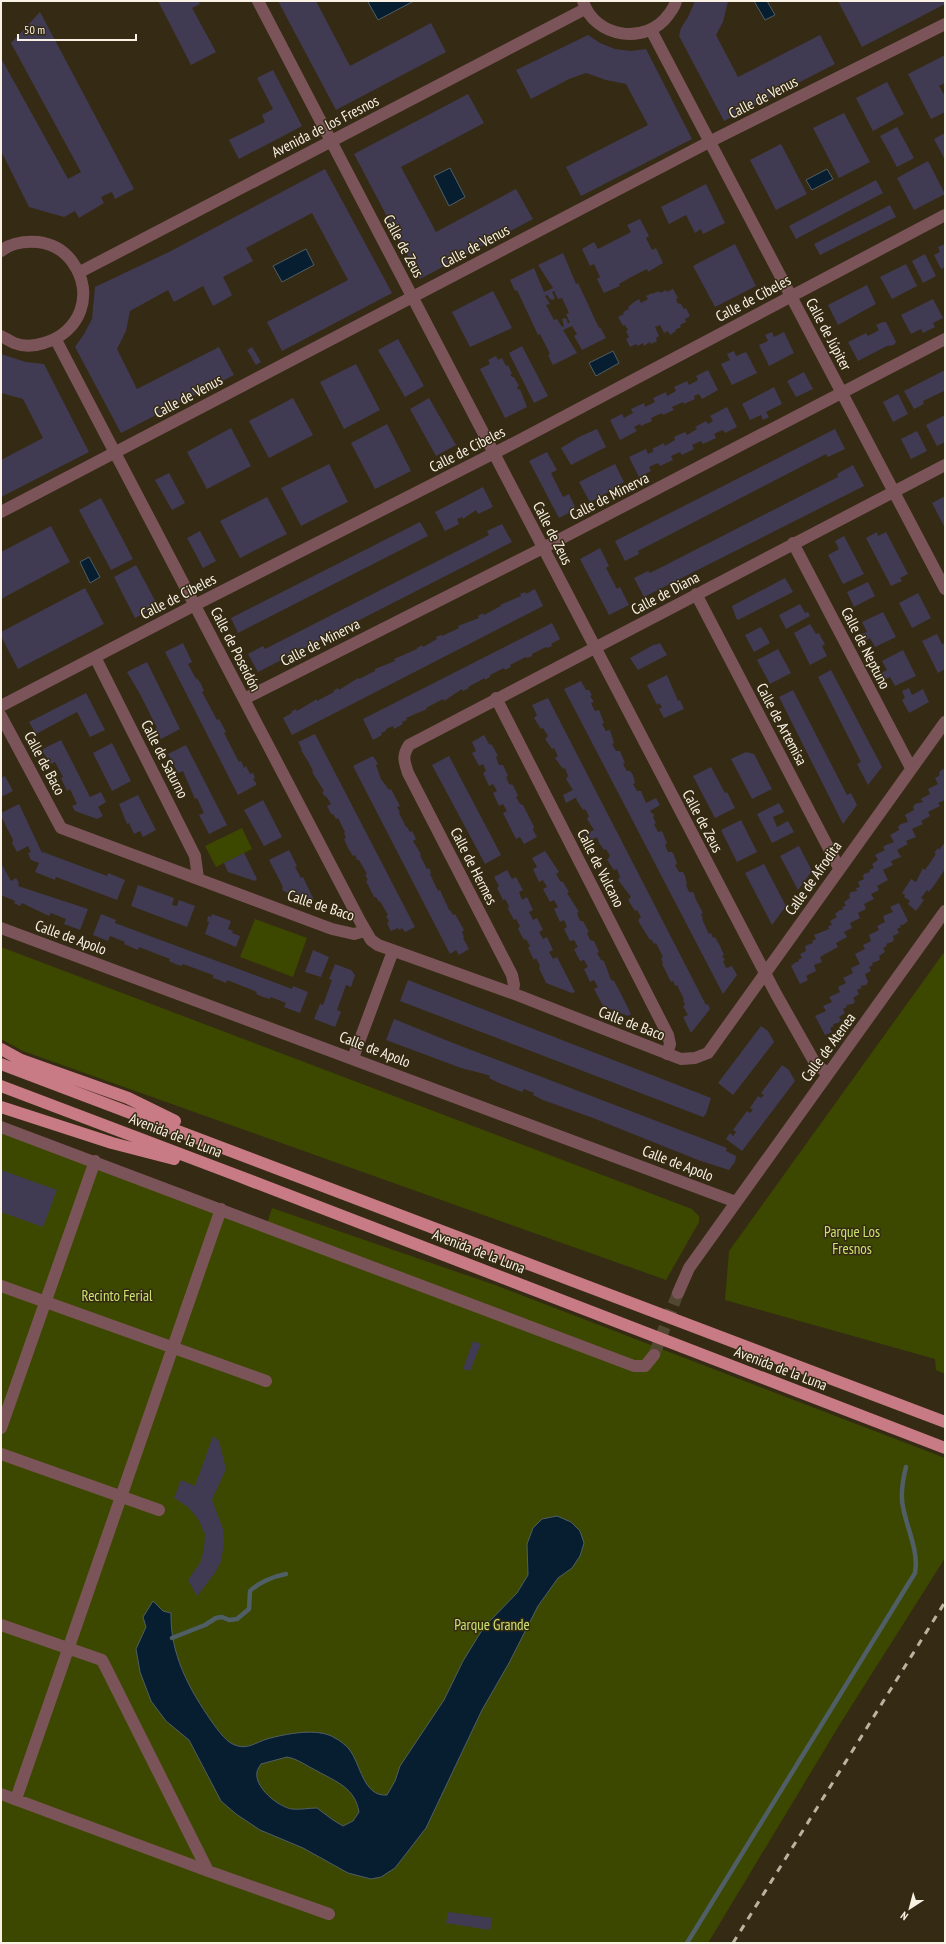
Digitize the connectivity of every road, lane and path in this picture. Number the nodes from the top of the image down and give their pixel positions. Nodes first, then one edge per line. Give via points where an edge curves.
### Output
1 (258, 1) edge
2 (676, 1) edge
3 (584, 5) edge
4 (945, 24) edge
5 (651, 30) junction
6 (332, 141) junction
7 (710, 142) junction
8 (945, 215) edge
9 (3, 245) edge
10 (80, 272) junction
11 (791, 296) junction
12 (413, 297) junction
13 (1, 336) edge
14 (945, 339) edge
15 (56, 340) junction
16 (842, 393) junction
17 (116, 452) junction
18 (495, 453) junction
19 (945, 465) edge
20 (894, 491) junction
21 (1, 512) edge
22 (793, 543) junction
23 (543, 548) junction
24 (945, 589) edge
25 (696, 594) junction
26 (195, 605) junction
27 (594, 648) junction
28 (95, 657) junction
29 (496, 698) junction
30 (244, 699) junction
31 (1, 706) edge
32 (1, 716) edge
33 (945, 722) edge
34 (404, 753) joint
35 (911, 768) junction
36 (840, 868) junction
37 (198, 878) junction
38 (945, 911) edge
39 (1, 928) edge
40 (365, 931) junction
41 (393, 951) junction
42 (765, 973) junction
43 (512, 993) junction
44 (1, 1049) edge
45 (708, 1053) joint
46 (667, 1054) junction
47 (353, 1058) junction
48 (1, 1064) edge
49 (828, 1074) junction
50 (1, 1086) edge
51 (1, 1107) edge
52 (1, 1127) edge
53 (244, 1155) junction
54 (95, 1162) junction
55 (236, 1175) junction
56 (736, 1202) junction
57 (221, 1209) junction
58 (1, 1286) edge
59 (678, 1293) tunnel mouth
60 (45, 1302) junction
61 (173, 1348) junction
62 (654, 1355) tunnel mouth
63 (266, 1381) dead end
64 (945, 1422) edge
65 (1, 1428) edge
66 (945, 1448) edge
67 (1, 1454) edge
68 (121, 1496) junction
69 (159, 1510) dead end
70 (1, 1625) edge
71 (68, 1648) junction
72 (1, 1794) edge
73 (16, 1799) junction
74 (208, 1871) junction
75 (329, 1914) dead end

1 - 6 street, Calle de Zeus
2 - 5 street via 664,21
3 - 5 street via 598,24 614,33 631,35
3 - 6 street, Avenida de los Fresnos
4 - 7 street, Calle de Venus
5 - 7 street, Calle de Júpiter
6 - 10 street, Avenida de los Fresnos
6 - 12 street, Calle de Zeus
7 - 11 street, Calle de Júpiter
7 - 12 street, Calle de Venus
8 - 11 street, Calle de Cibeles
9 - 10 street via 26,241 48,243 67,254
10 - 15 street via 84,292 82,309 72,327
11 - 16 street, Calle de Júpiter
11 - 18 street, Calle de Cibeles
12 - 17 street, Calle de Venus
12 - 18 street, Calle de Zeus
13 - 15 street via 15,344 35,346
14 - 16 street, Calle de Minerva
15 - 17 street, Calle de Poseidón
16 - 20 street, Calle de Júpiter
16 - 23 street, Calle de Minerva
17 - 21 street, Calle de Venus
17 - 26 street, Calle de Poseidón
18 - 23 street, Calle de Zeus
18 - 26 street, Calle de Cibeles
19 - 20 street, Calle de Diana
20 - 22 street, Calle de Diana
20 - 24 street, Calle de Júpiter
22 - 25 street, Calle de Diana
22 - 35 street, Calle de Neptuno
23 - 27 street, Calle de Zeus
23 - 30 street, Calle de Minerva
25 - 27 street, Calle de Diana
25 - 36 street, Calle de Artemisa
26 - 28 street, Calle de Cibeles
26 - 30 street, Calle de Poseidón
27 - 29 street, Calle de Diana
27 - 42 street, Calle de Zeus
28 - 31 street, Calle de Cibeles
28 - 37 street, Calle de Saturno via 195,856
29 - 34 street, Calle de Diana via 418,739 409,745
29 - 46 street, Calle de Vulcano via 668,1035 670,1044
30 - 40 street, Calle de Poseidón
32 - 37 street, Calle de Baco via 61,828
33 - 35 street, Calle de Afrodita
34 - 43 street, Calle de Hermes via 408,773 512,975
35 - 36 street, Calle de Afrodita
36 - 42 street, Calle de Afrodita
37 - 40 street, Calle de Baco via 332,929 354,934
38 - 49 street, Calle de Atenea
39 - 47 street, Calle de Apolo
40 - 41 street, Calle de Baco via 378,945
41 - 43 street, Calle de Baco
41 - 47 street
42 - 45 street, Calle de Afrodita
42 - 49 street, Calle de Zeus via 815,1063
43 - 46 street, Calle de Baco
44 - 53 main road via 21,1060 128,1098
45 - 46 street, Calle de Baco via 695,1058 681,1059
47 - 56 street, Calle de Apolo
48 - 53 main road, Avenida de la Luna
49 - 56 street, Calle de Atenea
50 - 55 main road, Avenida de la Luna
51 - 55 main road via 112,1143
52 - 54 street
53 - 64 main road, Avenida de la Luna
54 - 57 street
54 - 60 street
55 - 66 main road, Avenida de la Luna
56 - 59 street, Calle de Atenea via 689,1268
57 - 61 street
57 - 62 street via 634,1366 645,1366
58 - 60 street
60 - 61 street
60 - 65 street
61 - 63 street
61 - 68 street
67 - 68 street
68 - 69 street
68 - 71 street
70 - 71 street
71 - 73 street
71 - 74 street via 102,1660
72 - 73 street
73 - 74 street
74 - 75 street

